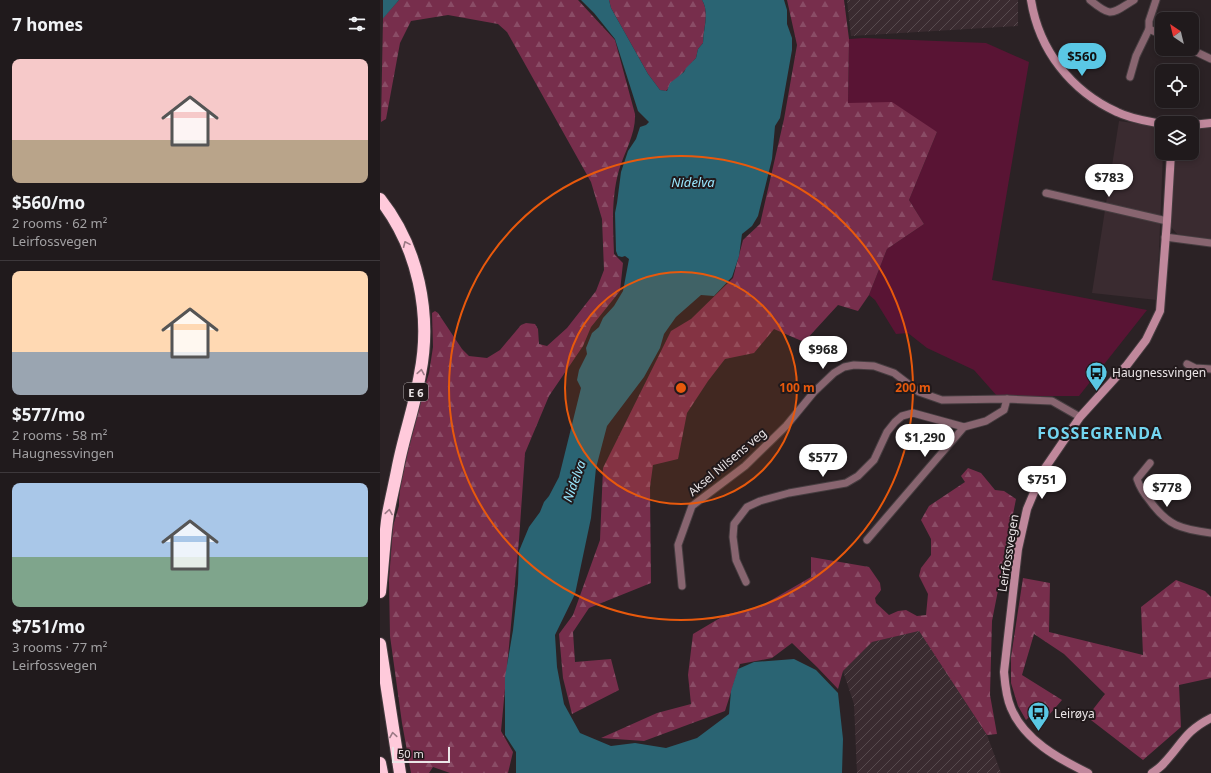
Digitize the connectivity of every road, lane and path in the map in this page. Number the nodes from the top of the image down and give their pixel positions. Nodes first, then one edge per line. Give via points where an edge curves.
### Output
1 (1031, 0) edge
2 (1090, 0) edge
3 (1134, 0) edge
4 (1156, 0) edge
5 (1149, 29) junction
6 (1155, 32) edge
7 (1199, 53) edge
8 (1211, 59) edge
9 (1130, 77) dead end
10 (1155, 122) edge
11 (1211, 123) edge
12 (1199, 124) edge
13 (1171, 160) edge
14 (1046, 193) dead end
15 (380, 199) edge
16 (1167, 221) junction
17 (1165, 237) junction
18 (1211, 243) edge
19 (1187, 364) dead end
20 (1211, 370) edge
21 (1007, 399) junction
22 (1080, 417) junction
23 (964, 427) junction
24 (1150, 463) dead end
25 (1211, 533) edge
26 (867, 540) dead end
27 (746, 582) dead end
28 (682, 586) dead end
29 (380, 592) edge
30 (380, 644) edge
31 (1211, 718) edge
32 (380, 763) edge
33 (382, 773) edge
34 (400, 773) edge
35 (1088, 773) edge
36 (1152, 773) edge

1 - 10 street via 1040,35 1066,76 1100,104 1119,113
2 - 3 street via 1106,13 1111,13
4 - 5 street
5 - 6 street
5 - 9 street via 1136,56
7 - 8 street
11 - 12 street
13 - 16 street, Leirfossvegen
14 - 16 street
29 -> 15 highway, E 6 via 388,513 420,375 425,324 416,271 408,247 397,224
16 - 17 street, Leirfossvegen
17 - 18 street
17 - 22 street, Leirfossvegen via 1160,311 1146,340
19 - 20 street
21 - 22 street, Aksel Nilsens veg via 1052,401
21 - 23 street via 1004,410 986,421
21 - 28 street, Aksel Nilsens veg via 942,400 919,392 894,373 874,366 844,367 814,392 786,426 744,466 692,506 678,545
22 - 35 street, Leirfossvegen via 1043,471 1027,509 1018,549 1004,672 1011,708 1020,724 1038,742
23 - 26 street
23 - 27 street via 913,413 902,416 887,432 874,460 858,476 846,483 789,493 747,506 734,524 732,537 736,560
24 - 25 street via 1137,479 1140,488 1157,511 1179,527
34 -> 30 highway
31 - 36 street via 1185,736 1164,763
32 - 33 highway

